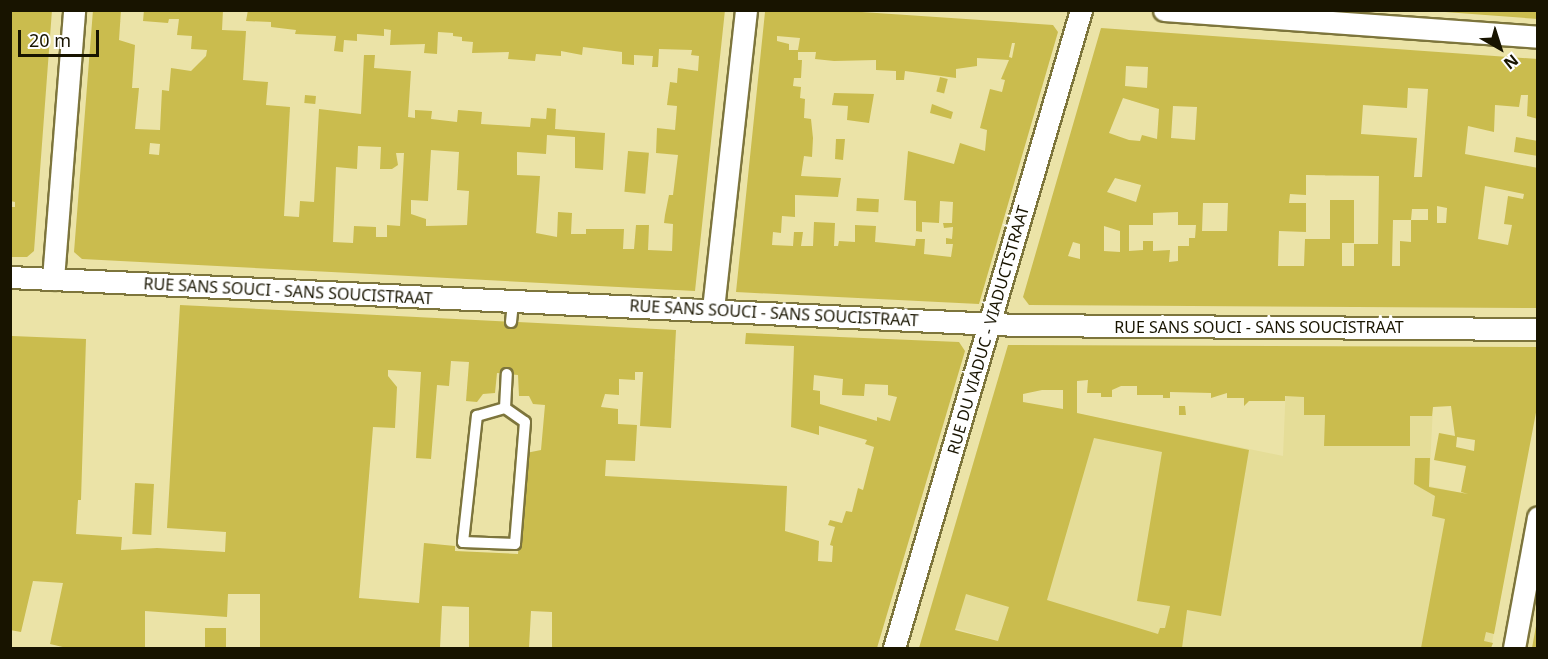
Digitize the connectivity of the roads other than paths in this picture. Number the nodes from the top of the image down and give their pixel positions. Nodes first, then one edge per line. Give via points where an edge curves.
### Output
1 (74, 10) edge
2 (746, 10) edge
3 (1081, 10) edge
4 (1164, 10) edge
5 (1381, 18) edge
6 (1538, 37) edge
7 (10, 277) edge
8 (54, 279) junction
9 (713, 309) junction
10 (991, 323) junction
11 (1538, 329) edge
12 (507, 374) dead end
13 (505, 408) junction
14 (1538, 517) edge
15 (1533, 565) edge
16 (894, 648) edge
17 (1514, 648) edge

1 - 8 street
2 - 9 street
3 - 10 street, RUE DU VIADUC - VIADUCTSTRAAT
4 - 5 street
5 - 6 street
7 - 8 street, RUE SANS SOUCI - SANS SOUCISTRAAT
8 - 9 street, RUE SANS SOUCI - SANS SOUCISTRAAT via 512,312
9 - 10 street, RUE SANS SOUCI - SANS SOUCISTRAAT
10 - 11 street, RUE SANS SOUCI - SANS SOUCISTRAAT
10 - 16 street, RUE DU VIADUC - VIADUCTSTRAAT
12 - 13 lane
13 - 13 lane via 477,416 463,542 515,544 525,422
14 - 15 street
15 - 17 street

